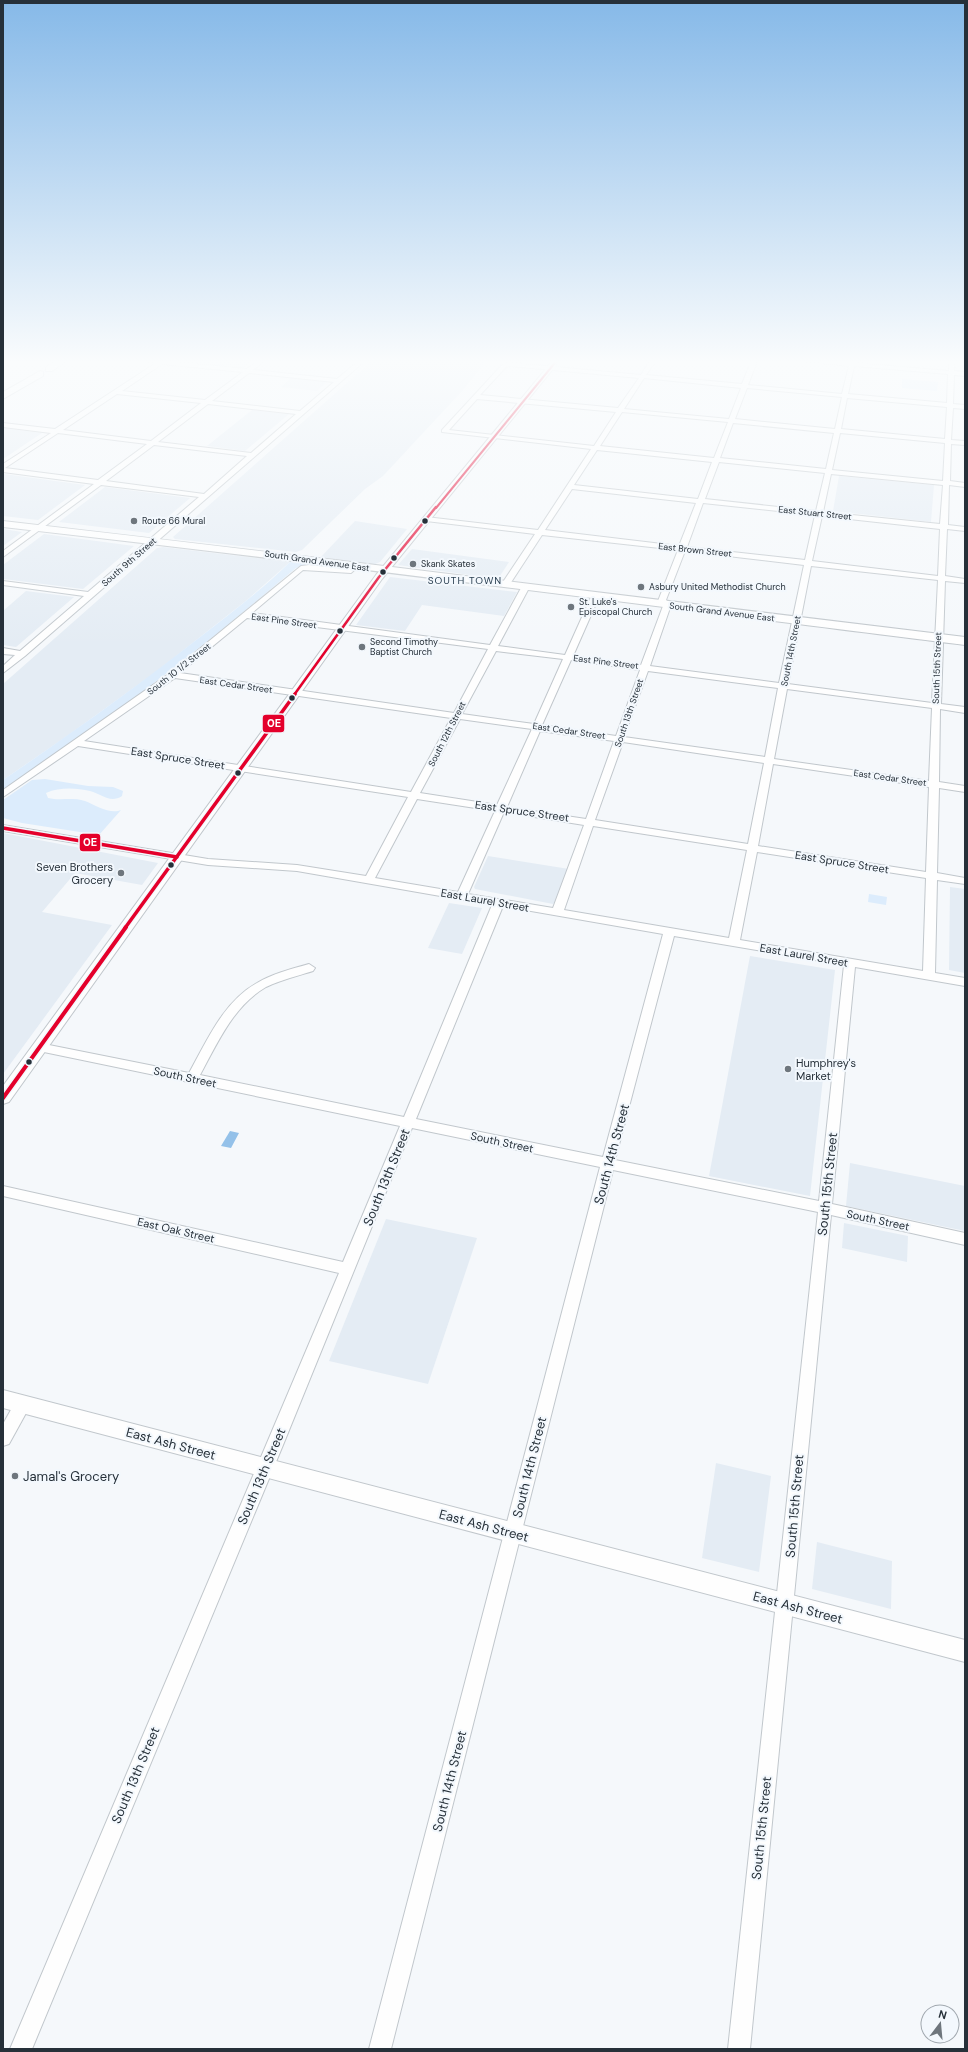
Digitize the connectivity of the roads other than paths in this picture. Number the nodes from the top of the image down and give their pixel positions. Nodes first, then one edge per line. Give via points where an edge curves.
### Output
1 (21, 455) edge
2 (137, 455) edge
3 (253, 455) edge
4 (479, 455) edge
5 (590, 455) edge
6 (663, 455) edge
7 (718, 455) edge
8 (832, 455) edge
9 (947, 455) edge
10 (716, 460) junction
11 (3, 467) edge
12 (3, 470) edge
13 (829, 471) junction
14 (100, 482) junction
15 (946, 483) junction
16 (965, 485) edge
17 (569, 487) junction
18 (206, 496) junction
19 (700, 501) junction
20 (820, 514) junction
21 (426, 519) junction
22 (3, 524) edge
23 (944, 527) junction
24 (39, 528) junction
25 (965, 529) edge
26 (539, 532) junction
27 (153, 541) junction
28 (682, 548) junction
29 (3, 555) edge
30 (809, 563) junction
31 (355, 566) junction
32 (384, 570) junction
33 (941, 578) junction
34 (965, 581) edge
35 (3, 582) edge
36 (505, 585) junction
37 (525, 588) junction
38 (90, 595) junction
39 (596, 596) junction
40 (667, 605) junction
41 (246, 616) junction
42 (796, 621) junction
43 (342, 628) junction
44 (938, 638) junction
45 (965, 641) edge
46 (493, 648) junction
47 (3, 651) edge
48 (22, 654) junction
49 (568, 657) junction
50 (644, 667) junction
51 (3, 670) edge
52 (173, 675) junction
53 (784, 686) junction
54 (295, 693) junction
55 (936, 706) junction
56 (965, 710) edge
57 (457, 716) junction
58 (537, 727) junction
59 (620, 739) junction
60 (78, 743) junction
61 (769, 760) junction
62 (241, 768) junction
63 (934, 784) junction
64 (965, 789) edge
65 (3, 794) edge
66 (415, 796) junction
67 (501, 808) junction
68 (591, 822) junction
69 (3, 828) edge
70 (752, 847) junction
71 (177, 857) junction
72 (932, 876) junction
73 (369, 880) junction
74 (965, 881) edge
75 (462, 896) junction
76 (499, 902) junction
77 (557, 913) junction
78 (669, 932) junction
79 (734, 943) junction
80 (850, 963) junction
81 (309, 968) dead end
82 (929, 976) junction
83 (965, 982) edge
84 (39, 1047) junction
85 (192, 1078) junction
86 (3, 1098) edge
87 (409, 1122) junction
88 (608, 1164) junction
89 (3, 1191) edge
90 (824, 1208) junction
91 (965, 1239) edge
92 (348, 1269) junction
93 (3, 1399) edge
94 (23, 1404) junction
95 (3, 1439) edge
96 (265, 1468) junction
97 (513, 1532) junction
98 (784, 1604) junction
99 (965, 1651) edge
100 (21, 2049) edge
101 (380, 2049) edge
102 (739, 2049) edge

1 - 11 street
2 - 14 street
3 - 18 street, South 9th Street
4 - 21 street
5 - 17 street
6 - 10 street
7 - 10 street, South 13th Street
8 - 13 street, South 14th Street
9 - 15 street, South 15th Street
10 - 13 street
10 - 19 street, South 13th Street
12 - 14 street
13 - 15 street
13 - 20 street, South 14th Street
14 - 18 street
14 - 24 street
15 - 16 street
15 - 23 street, South 15th Street
17 - 19 street, East Stuart Street
17 - 26 street
18 - 27 street, South 9th Street
19 - 20 street, East Stuart Street
19 - 28 street, South 13th Street
20 - 23 street, East Stuart Street
20 - 30 street, South 14th Street
21 - 26 street, East Brown Street
21 - 32 street
22 - 24 main road, South Grand Avenue East
23 - 25 street, East Stuart Street
23 - 33 street, South 15th Street
24 - 27 main road, South Grand Avenue East
24 - 29 street
26 - 28 street, East Brown Street
26 - 36 street
27 - 31 main road, South Grand Avenue East
27 - 38 street, South 9th Street
28 - 30 street, East Brown Street
28 - 40 street, South 13th Street via 662,601
30 - 33 street, East Brown Street
30 - 42 street, South 14th Street
31 - 32 main road, South Grand Avenue East
31 - 41 street, South 10 1/2 Street via 351,571 301,568
32 - 36 main road, South Grand Avenue East
32 - 43 street
33 - 34 street, East Brown Street
33 - 44 street, South 15th Street
35 - 38 street
36 - 37 main road, South Grand Avenue East
37 - 39 main road, South Grand Avenue East
37 - 46 street, South 12th Street
38 - 48 street, South 9th Street
39 - 40 main road, South Grand Avenue East
39 - 49 street
40 - 42 main road, South Grand Avenue East
40 - 50 street, South 13th Street
41 - 43 street, East Pine Street
41 - 52 street, South 10 1/2 Street
42 - 44 main road, South Grand Avenue East
42 - 53 street, South 14th Street
43 - 46 street, East Pine Street
43 - 54 street
44 - 45 main road, South Grand Avenue East
44 - 55 street, South 15th Street
46 - 49 street, East Pine Street
46 - 57 street, South 12th Street
47 - 48 street
48 - 51 street, South 9th Street
49 - 50 street, East Pine Street
49 - 58 street
50 - 53 street, East Pine Street
50 - 59 street, South 13th Street
52 - 54 street, East Cedar Street
52 - 60 street, South 10 1/2 Street
53 - 55 street, East Pine Street
53 - 61 street, South 14th Street
54 - 57 street, East Cedar Street
54 - 62 street
55 - 56 street, East Pine Street
55 - 63 street, South 15th Street
57 - 58 street, East Cedar Street
57 - 66 street, South 12th Street
58 - 59 street, East Cedar Street
58 - 67 street
59 - 61 street, East Cedar Street
59 - 68 street, South 13th Street
60 - 62 street, East Spruce Street
60 - 65 street, South 10 1/2 Street
61 - 63 street, East Cedar Street
61 - 70 street, South 14th Street
62 - 66 street, East Spruce Street
62 - 71 street
63 - 64 street, East Cedar Street
63 - 72 street, South 15th Street
66 - 67 street, East Spruce Street
66 - 73 street, South 12th Street
67 - 68 street, East Spruce Street
67 - 75 street
68 - 70 street, East Spruce Street
68 - 77 street, South 13th Street
69 - 71 street, East Laurel Street
70 - 72 street, East Spruce Street
70 - 79 street, South 14th Street
71 - 73 street, East Laurel Street via 227,864 297,868
71 - 84 street
72 - 74 street, East Spruce Street
72 - 82 street, South 15th Street
73 - 75 street, East Laurel Street
75 - 76 street, East Laurel Street
76 - 77 street, East Laurel Street
76 - 87 street, South 13th Street
77 - 78 street, East Laurel Street
78 - 79 street, East Laurel Street
78 - 88 street, South 14th Street
79 - 80 street, East Laurel Street
80 - 82 street, East Laurel Street
80 - 90 street, South 15th Street
81 - 85 street via 272,980 254,989 240,1001
82 - 83 street, East Laurel Street
84 - 85 street, South Street
84 - 86 street
85 - 87 street, South Street
87 - 88 street, South Street
87 - 92 street, South 13th Street
88 - 90 street, South Street
88 - 97 street, South 14th Street
89 - 92 street, East Oak Street
90 - 91 street, South Street
90 - 98 street, South 15th Street
92 - 96 street, South 13th Street
93 - 94 street, East Ash Street
94 - 95 street
94 - 96 street, East Ash Street
96 - 97 street, East Ash Street
96 - 100 street, South 13th Street
97 - 98 street, East Ash Street
97 - 101 street, South 14th Street
98 - 99 street, East Ash Street
98 - 102 street, South 15th Street

